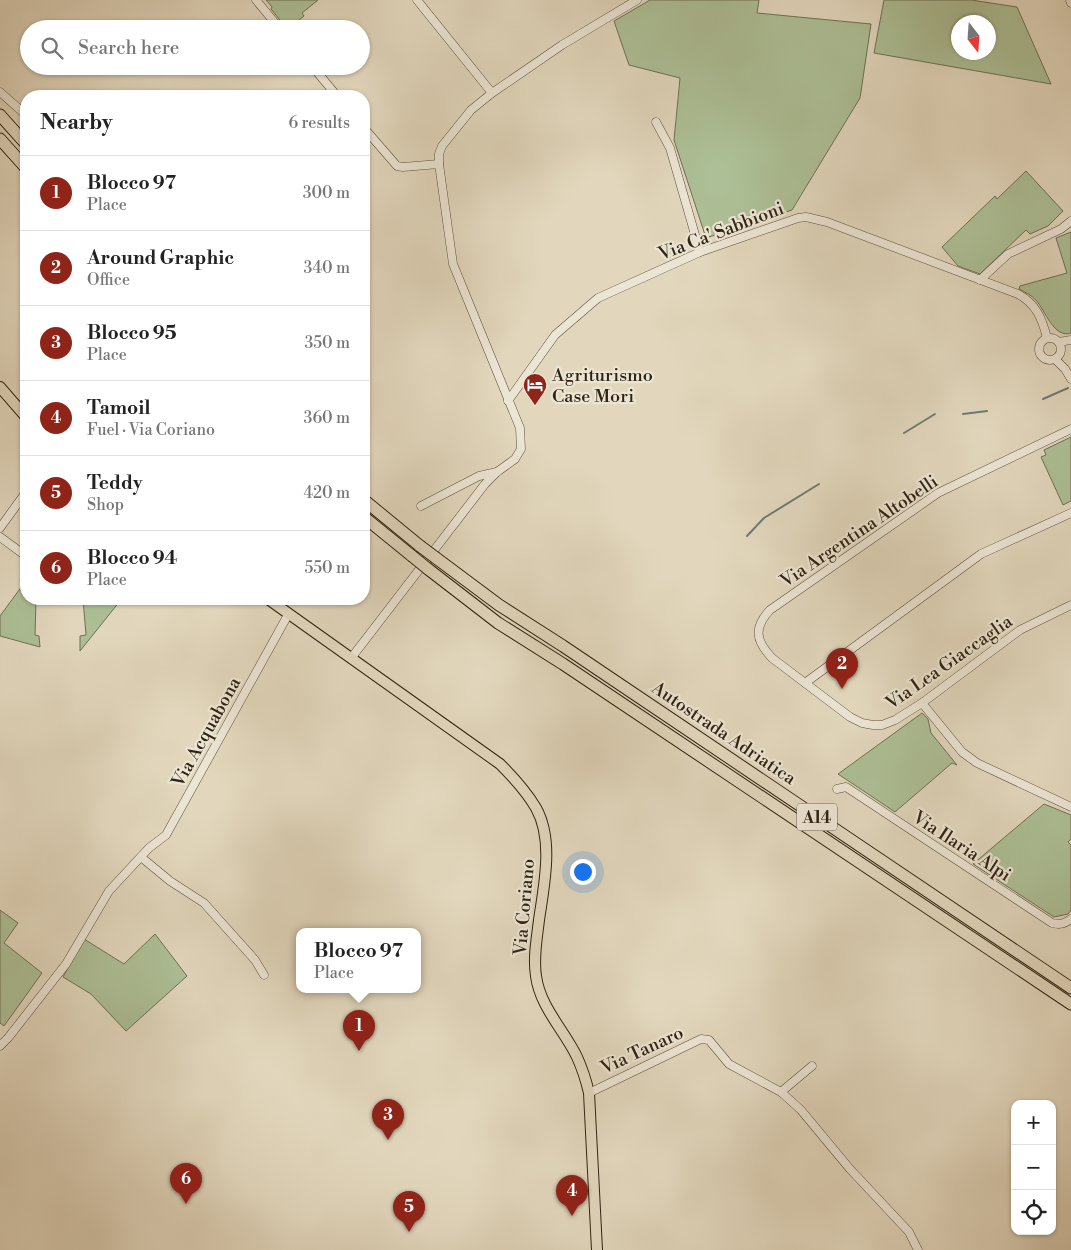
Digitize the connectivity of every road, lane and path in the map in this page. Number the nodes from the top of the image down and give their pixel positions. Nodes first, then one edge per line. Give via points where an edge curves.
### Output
1 (256, 0) edge
2 (417, 0) edge
3 (637, 0) edge
4 (273, 20) edge
5 (320, 75) edge
6 (332, 90) edge
7 (0, 92) edge
8 (492, 93) junction
9 (20, 110) edge
10 (0, 115) edge
11 (656, 122) dead end
12 (370, 135) edge
13 (20, 137) edge
14 (0, 139) edge
15 (20, 161) edge
16 (439, 164) junction
17 (1071, 221) edge
18 (700, 252) junction
19 (980, 280) junction
20 (1047, 338) junction
21 (1071, 340) edge
22 (1059, 342) junction
23 (1056, 359) junction
24 (1071, 379) edge
25 (0, 387) edge
26 (508, 400) junction
27 (20, 410) edge
28 (1071, 429) edge
29 (497, 472) junction
30 (20, 500) edge
31 (370, 505) edge
32 (421, 506) dead end
33 (1071, 513) edge
34 (370, 522) edge
35 (0, 528) edge
36 (0, 537) edge
37 (20, 552) edge
38 (277, 605) edge
39 (1071, 606) edge
40 (289, 613) junction
41 (352, 657) junction
42 (772, 658) joint
43 (805, 684) junction
44 (922, 702) junction
45 (837, 789) dead end
46 (1071, 807) edge
47 (140, 857) junction
48 (1071, 919) edge
49 (264, 975) dead end
50 (1071, 988) edge
51 (1071, 1004) edge
52 (0, 1046) edge
53 (812, 1066) dead end
54 (781, 1092) junction
55 (589, 1093) junction
56 (596, 1250) edge
57 (918, 1250) edge

1 - 4 street
2 - 8 street
3 - 8 street via 562,45
5 - 6 street
7 - 9 street
8 - 16 street via 471,110 447,137 439,154
10 - 13 highway
11 - 18 street via 670,148
12 - 16 street via 397,166
14 - 15 highway
16 - 26 street via 453,264
17 - 19 street via 1008,254
18 - 19 street, Via Ca' Sabbioni via 806,217
18 - 26 street, Via Ca' Sabbioni via 598,298 555,335
19 - 20 street, Via Ca' Sabbioni via 1026,298 1043,321
20 - 22 street
20 - 23 street via 1039,345 1039,353 1048,360
21 - 22 street
22 - 23 street via 1061,350
23 - 24 street
25 - 27 main road
26 - 29 street via 520,428 521,449 515,459
28 - 42 street, Via Argentina Altobelli via 938,493 770,610 762,618 758,634 763,649
29 - 32 street via 479,476
29 - 41 street
30 - 35 street
31 - 50 highway, Autostrada Adriatica / A14, bridge via 499,605
33 - 43 street via 981,554
34 - 51 highway, Autostrada Adriatica / A14, bridge via 498,623
36 - 37 street
38 - 40 main road, Via Coriano
39 - 44 street, Via Lea Giaccaglia via 1020,630
40 - 41 main road, Via Coriano
40 - 47 street, Via Acquabona via 166,835
41 - 55 main road, Via Coriano via 500,764 525,790 537,809 546,850 535,952 536,977 544,1002 576,1056
42 - 43 street, Via Lea Giaccaglia
43 - 44 street, Via Lea Giaccaglia via 850,717 873,725 895,720
44 - 46 street via 962,752 977,763
45 - 48 street, Via Ilaria Alpi via 846,787 1052,923 1059,925
47 - 49 street via 204,903 255,960
47 - 52 street, Via Acquabona via 109,891 66,964
53 - 54 street
54 - 55 street, Via Tanaro via 729,1064 709,1040 702,1039
54 - 57 street, Via Tanaro via 801,1110 909,1232
55 - 56 main road, Via Coriano

